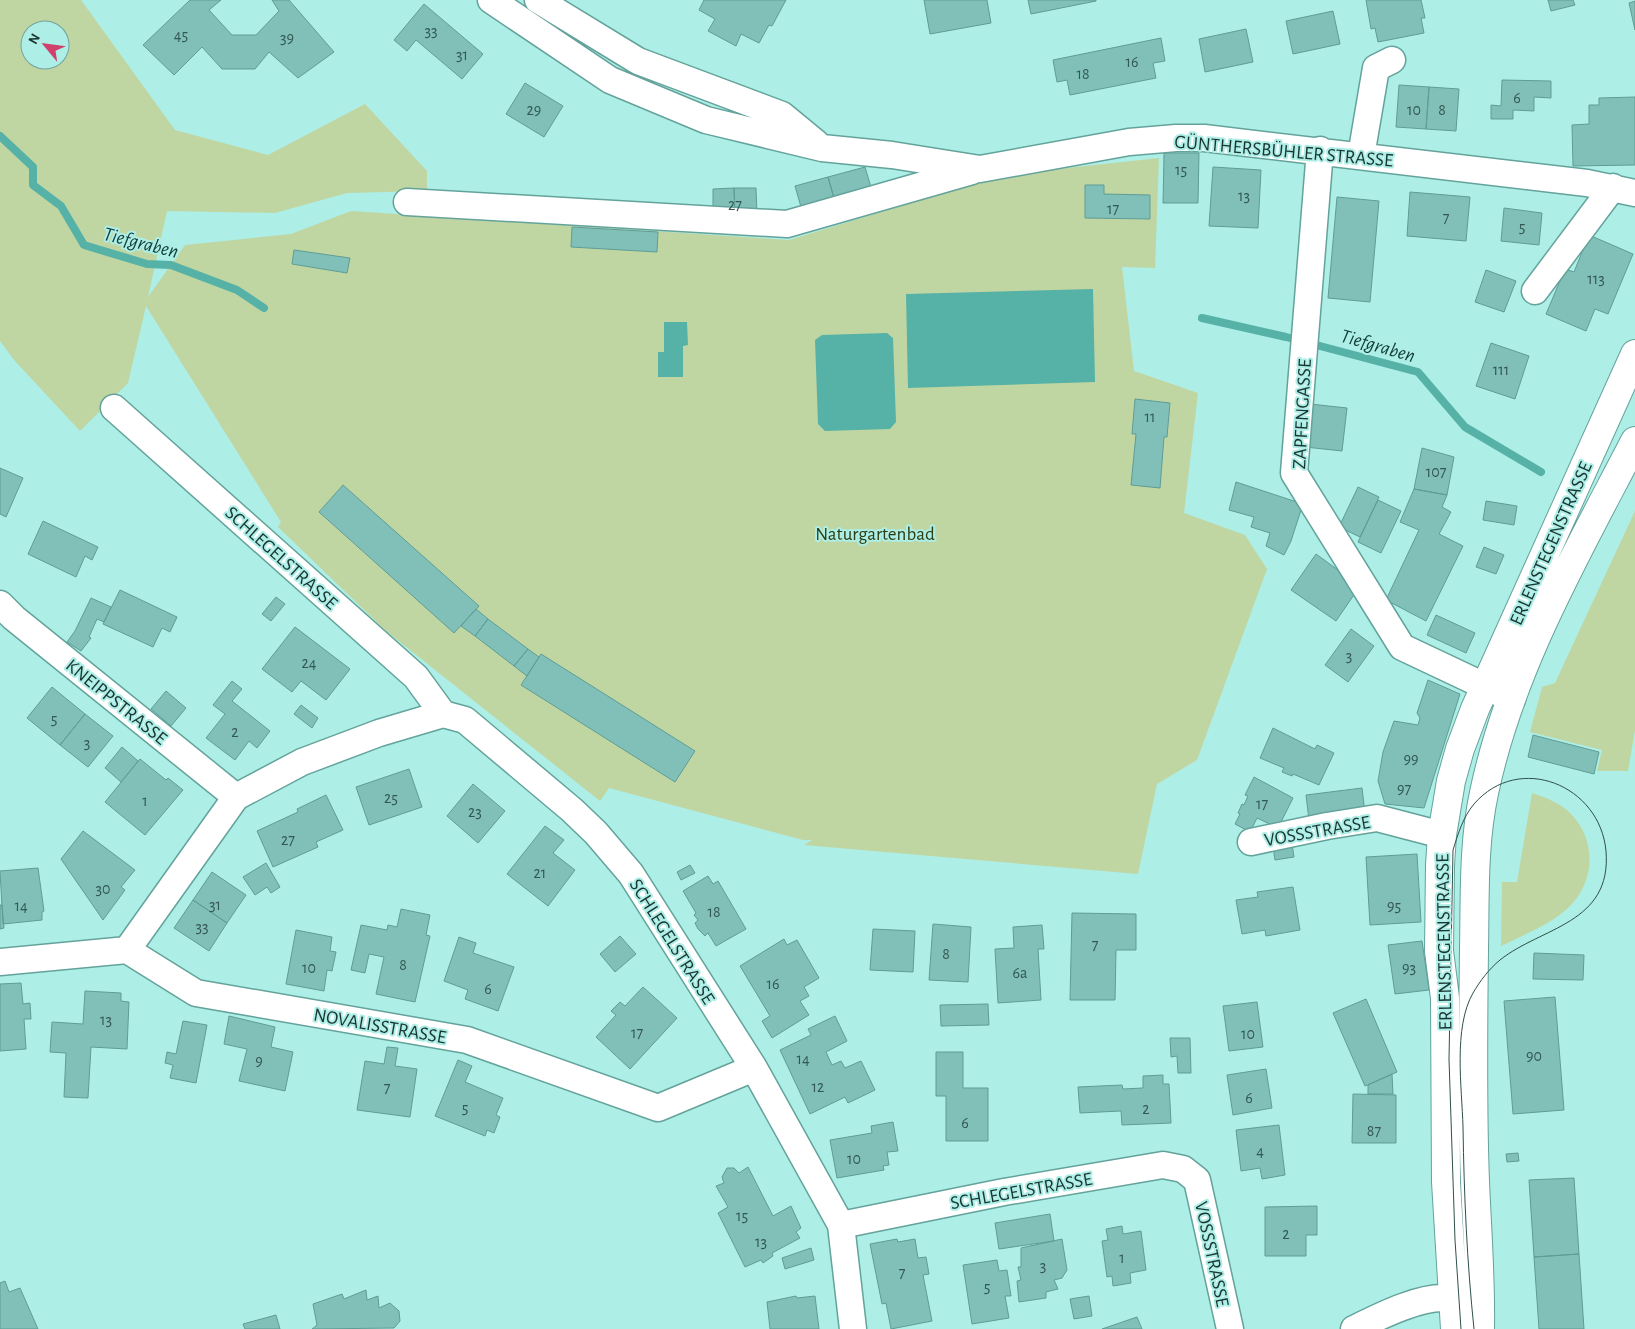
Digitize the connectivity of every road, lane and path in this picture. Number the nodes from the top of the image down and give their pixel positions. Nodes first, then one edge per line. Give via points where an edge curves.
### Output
1 (491, 0) edge
2 (538, 0) edge
3 (1392, 60) dead end
4 (822, 148) junction
5 (1320, 150) junction
6 (1361, 156) junction
7 (980, 169) junction
8 (1624, 190) edge
9 (407, 202) dead end
10 (1535, 291) dead end
11 (1635, 354) edge
12 (114, 408) dead end
13 (1635, 441) edge
14 (1549, 544) junction
15 (1575, 558) junction
16 (5, 614) edge
17 (1484, 687) junction
18 (1512, 699) junction
19 (443, 714) junction
20 (236, 797) junction
21 (1442, 835) junction
22 (1251, 842) dead end
23 (127, 950) junction
24 (0, 962) edge
25 (754, 1068) junction
26 (1445, 1151) junction
27 (1474, 1151) junction
28 (1197, 1180) joint
29 (841, 1225) junction
30 (1452, 1298) junction
31 (1478, 1325) edge
32 (853, 1329) edge
33 (1230, 1329) edge
34 (1354, 1329) edge
35 (1455, 1329) edge

1 - 4 street, GÜNTHERSBÜHLER STRASSE via 610,80 706,120
2 - 4 street via 638,61 782,115
3 - 6 street via 1376,68
4 - 7 street, GÜNTHERSBÜHLER STRASSE
5 - 6 street, GÜNTHERSBÜHLER STRASSE
5 - 7 street, GÜNTHERSBÜHLER STRASSE via 1176,138 1129,142
5 - 17 street, ZAPFENGASSE via 1294,473 1402,647
6 - 8 street, GÜNTHERSBÜHLER STRASSE
7 - 9 street via 787,224
8 - 10 street
11 - 14 main road, ERLENSTEGENSTRASSE
12 - 19 street, SCHLEGELSTRASSE via 416,677
13 - 15 main road, ERLENSTEGENSTRASSE
14 - 15 main road
14 - 17 main road, ERLENSTEGENSTRASSE
15 - 18 main road, ERLENSTEGENSTRASSE
16 - 20 street, KNEIPPSTRASSE
17 - 18 street, ZAPFENGASSE
17 - 21 main road, ERLENSTEGENSTRASSE via 1458,756
18 - 27 main road, ERLENSTEGENSTRASSE via 1486,783 1476,848
19 - 20 street via 379,733 302,762
19 - 25 street, SCHLEGELSTRASSE via 465,720 596,834 631,874
20 - 23 street
21 - 22 street, VOSSSTRASSE via 1377,818
21 - 26 main road, ERLENSTEGENSTRASSE via 1439,951 1445,998
23 - 24 street
23 - 25 street, NOVALISSTRASSE via 196,993 467,1040 658,1108
25 - 29 street, SCHLEGELSTRASSE
26 - 27 main road
26 - 30 main road, ERLENSTEGENSTRASSE
27 - 31 main road, ERLENSTEGENSTRASSE via 1481,1283
28 - 29 street, SCHLEGELSTRASSE via 1183,1169 1163,1165 1004,1192
28 - 33 street, VOSSSTRASSE
29 - 32 street, SCHLEGELSTRASSE
30 - 31 street, ERLENSTEGENSTRASSE
30 - 34 street via 1407,1306
30 - 35 main road, ERLENSTEGENSTRASSE

